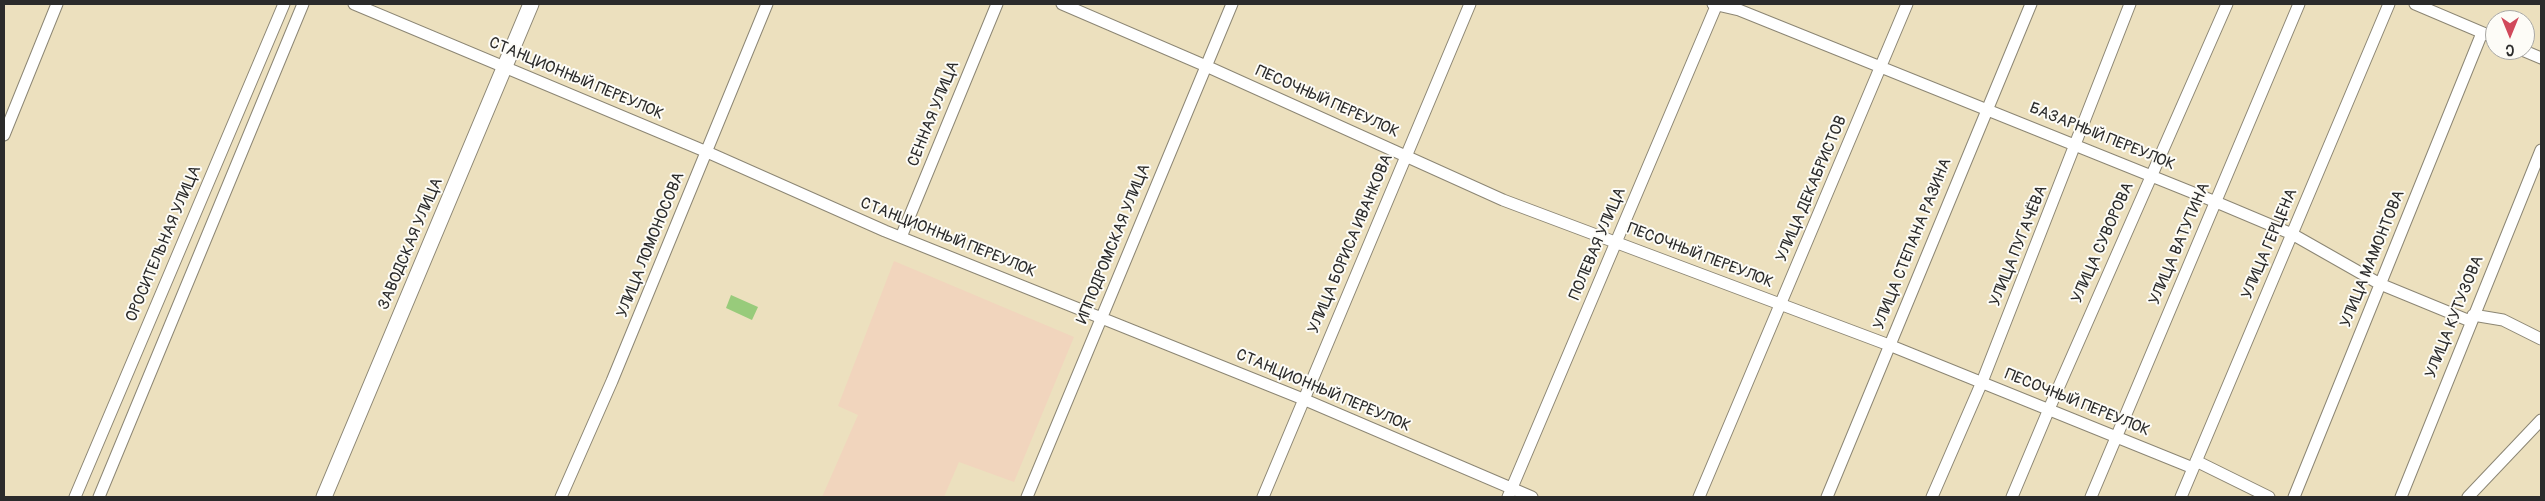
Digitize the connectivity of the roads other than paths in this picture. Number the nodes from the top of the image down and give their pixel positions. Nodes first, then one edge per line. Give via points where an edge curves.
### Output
1 (57, 4) edge
2 (284, 4) edge
3 (303, 4) edge
4 (354, 4) edge
5 (531, 4) edge
6 (767, 4) edge
7 (997, 4) edge
8 (1062, 4) edge
9 (1232, 4) edge
10 (1470, 4) edge
11 (1715, 4) edge
12 (1907, 4) edge
13 (2031, 4) edge
14 (2130, 4) edge
15 (2227, 4) edge
16 (2299, 4) edge
17 (2390, 4) edge
18 (2415, 4) edge
19 (2482, 33) junction
20 (2485, 34) edge
21 (505, 66) junction
22 (1206, 66) junction
23 (1880, 68) junction
24 (1986, 108) junction
25 (4, 135) edge
26 (2077, 144) junction
27 (2541, 150) edge
28 (707, 152) junction
29 (1406, 155) junction
30 (2151, 174) junction
31 (2216, 202) junction
32 (2292, 234) junction
33 (901, 237) junction
34 (1616, 242) junction
35 (2380, 284) junction
36 (1781, 304) junction
37 (1101, 318) junction
38 (2471, 318) junction
39 (2541, 339) edge
40 (1889, 345) junction
41 (1982, 382) junction
42 (1303, 399) junction
43 (2049, 409) junction
44 (2541, 420) edge
45 (2116, 436) junction
46 (2194, 464) junction
47 (1510, 493) edge
48 (75, 497) edge
49 (99, 497) edge
50 (324, 497) edge
51 (561, 497) edge
52 (1027, 497) edge
53 (1263, 497) edge
54 (1532, 497) edge
55 (1699, 497) edge
56 (1827, 497) edge
57 (1932, 497) edge
58 (2012, 497) edge
59 (2091, 497) edge
60 (2181, 497) edge
61 (2269, 497) edge
62 (2294, 497) edge
63 (2401, 497) edge
64 (2468, 497) edge

1 - 25 street
2 - 48 street, ОРОСИТЕЛЬНАЯ УЛИЦА
3 - 49 street
4 - 21 street, СТАНЦИОННЫЙ ПЕРЕУЛОК
5 - 21 main road, ЗАВОДСКАЯ УЛИЦА
6 - 28 street, УЛИЦА ЛОМОНОСОВА
7 - 33 street, СЕННАЯ УЛИЦА
8 - 22 street, ПЕСОЧНЫЙ ПЕРЕУЛОК
9 - 22 street, ИППОДРОМСКАЯ УЛИЦА
10 - 29 street, УЛИЦА БОРИСА ИВАНКОВА
11 - 23 street, БАЗАРНЫЙ ПЕРЕУЛОК via 1739,10
11 - 34 street, ПОЛЕВАЯ УЛИЦА
12 - 23 street, УЛИЦА ДЕКАБРИСТОВ
13 - 24 street, УЛИЦА СТЕПАНА РАЗИНА
14 - 26 street, УЛИЦА ПУГАЧЁВА
15 - 30 street, УЛИЦА СУВОРОВА
16 - 31 street, УЛИЦА ВАТУТИНА
17 - 32 street, УЛИЦА ГЕРЦЕНА
18 - 19 street
19 - 20 street
19 - 35 street, УЛИЦА МАМОНТОВА
21 - 28 street, СТАНЦИОННЫЙ ПЕРЕУЛОК
21 - 50 main road, ЗАВОДСКАЯ УЛИЦА
22 - 29 street, ПЕСОЧНЫЙ ПЕРЕУЛОК
22 - 37 street, ИППОДРОМСКАЯ УЛИЦА
23 - 24 street, БАЗАРНЫЙ ПЕРЕУЛОК
23 - 36 street, УЛИЦА ДЕКАБРИСТОВ
24 - 26 street, БАЗАРНЫЙ ПЕРЕУЛОК
24 - 40 street, УЛИЦА СТЕПАНА РАЗИНА
26 - 30 street, БАЗАРНЫЙ ПЕРЕУЛОК
26 - 41 street, УЛИЦА ПУГАЧЁВА
27 - 38 street, УЛИЦА КУТУЗОВА
28 - 33 street, СТАНЦИОННЫЙ ПЕРЕУЛОК
28 - 51 street, УЛИЦА ЛОМОНОСОВА
29 - 34 street, ПЕСОЧНЫЙ ПЕРЕУЛОК via 1503,200
29 - 42 street, УЛИЦА БОРИСА ИВАНКОВА
30 - 31 street, БАЗАРНЫЙ ПЕРЕУЛОК
30 - 43 street, УЛИЦА СУВОРОВА
31 - 32 street, БАЗАРНЫЙ ПЕРЕУЛОК
31 - 45 street, УЛИЦА ВАТУТИНА
32 - 35 street, БАЗАРНЫЙ ПЕРЕУЛОК
32 - 46 street, УЛИЦА ГЕРЦЕНА
33 - 37 street, СТАНЦИОННЫЙ ПЕРЕУЛОК
34 - 36 street, ПЕСОЧНЫЙ ПЕРЕУЛОК
34 - 47 street, ПОЛЕВАЯ УЛИЦА
35 - 38 street, БАЗАРНЫЙ ПЕРЕУЛОК
35 - 62 street, УЛИЦА МАМОНТОВА
36 - 40 street, ПЕСОЧНЫЙ ПЕРЕУЛОК
36 - 55 street, УЛИЦА ДЕКАБРИСТОВ
37 - 42 street, СТАНЦИОННЫЙ ПЕРЕУЛОК
37 - 52 street, ИППОДРОМСКАЯ УЛИЦА
38 - 39 street, БАЗАРНЫЙ ПЕРЕУЛОК via 2503,320
38 - 63 street, УЛИЦА КУТУЗОВА
40 - 41 street, ПЕСОЧНЫЙ ПЕРЕУЛОК
40 - 56 street, УЛИЦА СТЕПАНА РАЗИНА
41 - 43 street, ПЕСОЧНЫЙ ПЕРЕУЛОК
41 - 57 street, УЛИЦА ПУГАЧЁВА
42 - 47 street, СТАНЦИОННЫЙ ПЕРЕУЛОК
42 - 53 street, УЛИЦА БОРИСА ИВАНКОВА
43 - 45 street, ПЕСОЧНЫЙ ПЕРЕУЛОК
43 - 58 street, УЛИЦА СУВОРОВА
44 - 64 street
45 - 46 street, ПЕСОЧНЫЙ ПЕРЕУЛОК
45 - 59 street, УЛИЦА ВАТУТИНА
46 - 60 street, УЛИЦА ГЕРЦЕНА
46 - 61 street, ПЕСОЧНЫЙ ПЕРЕУЛОК
47 - 54 street, СТАНЦИОННЫЙ ПЕРЕУЛОК

